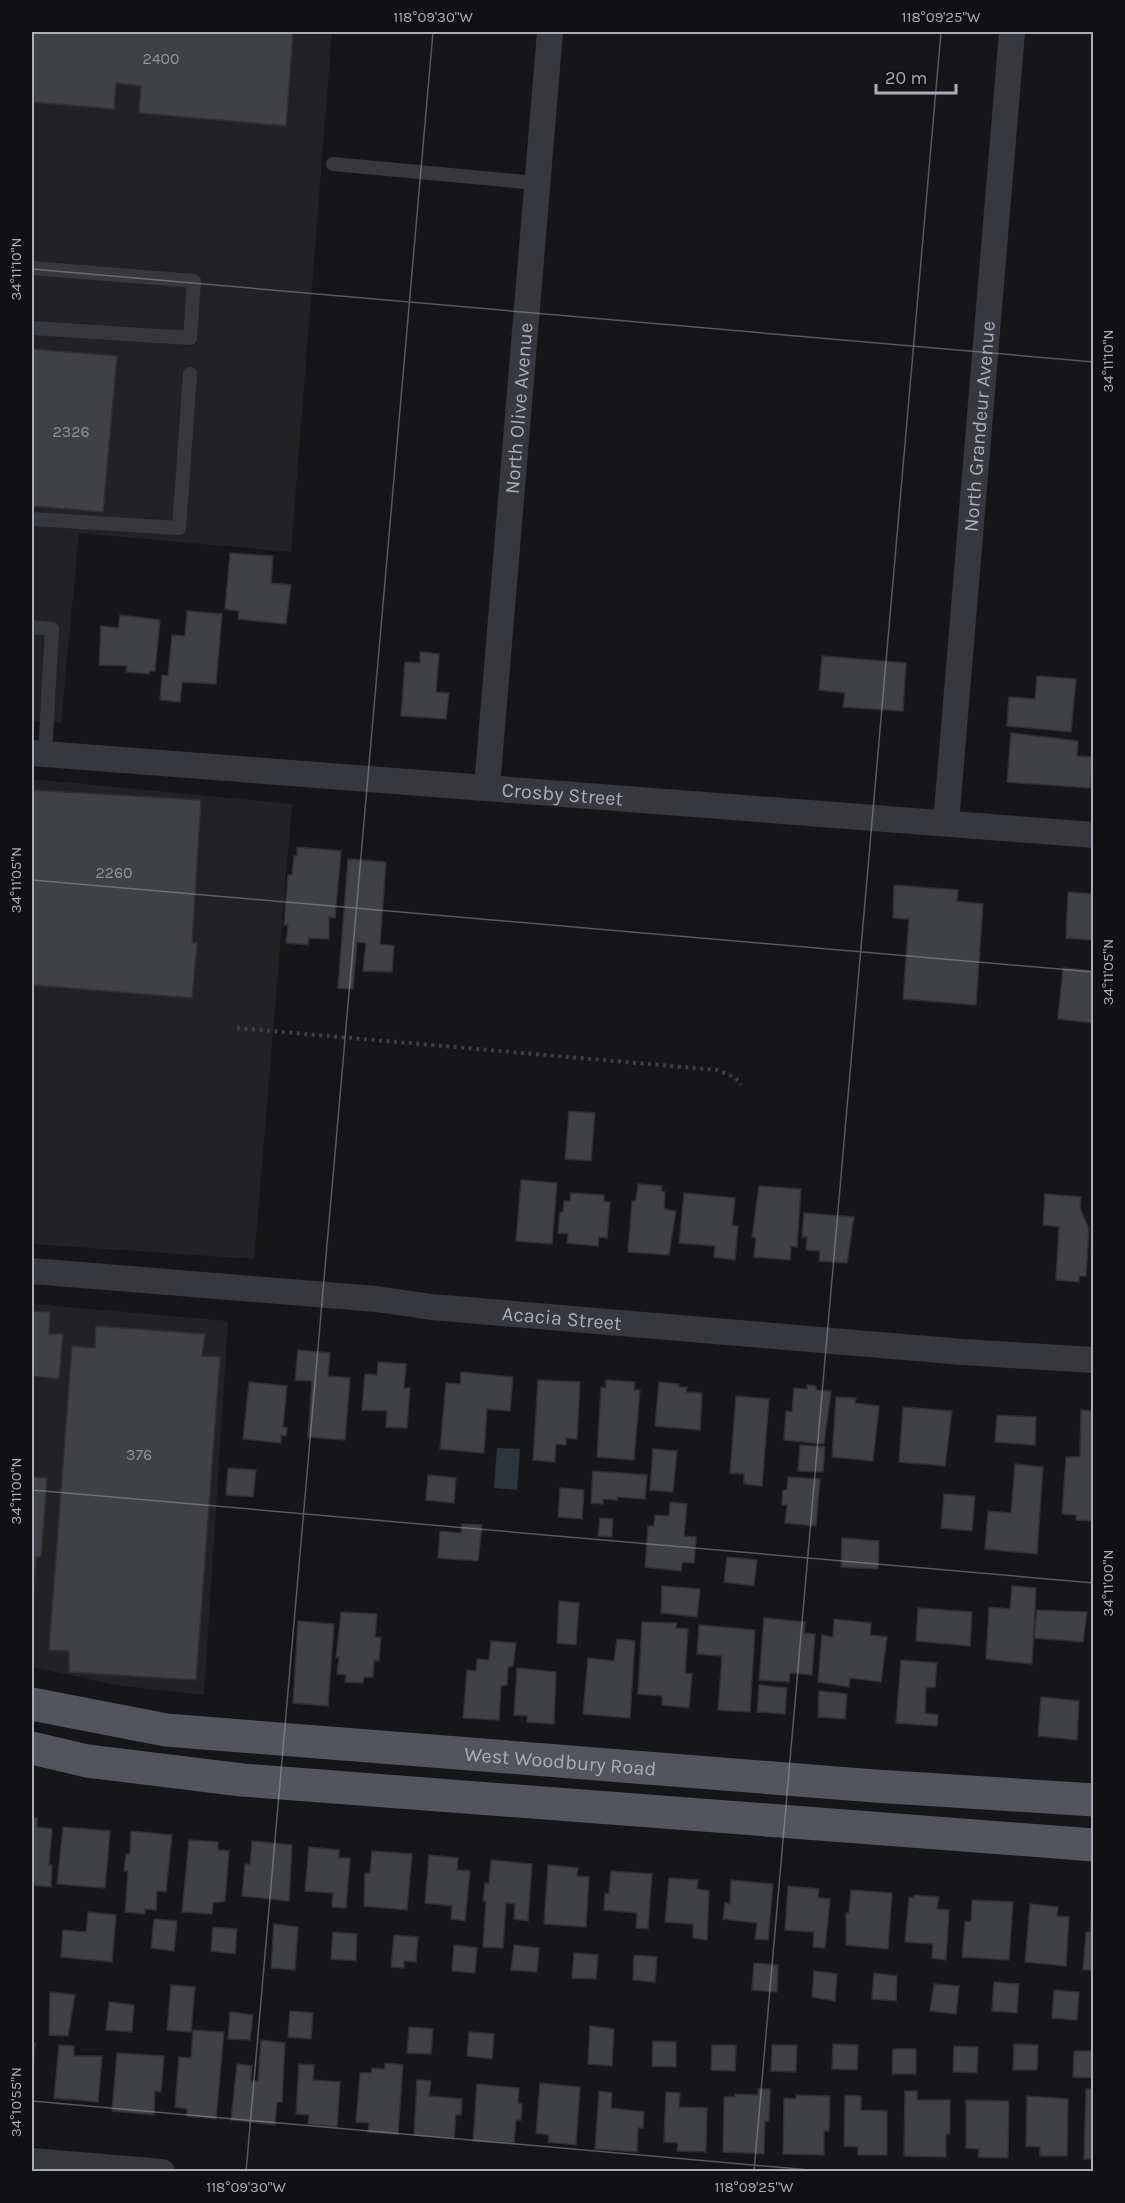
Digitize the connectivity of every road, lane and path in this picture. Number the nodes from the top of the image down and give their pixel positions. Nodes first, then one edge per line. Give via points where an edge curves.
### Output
1 (550, 32) edge
2 (1012, 32) edge
3 (333, 164) dead end
4 (537, 183) junction
5 (32, 268) edge
6 (32, 328) edge
7 (190, 374) dead end
8 (32, 519) edge
9 (32, 627) edge
10 (38, 753) edge
11 (487, 787) junction
12 (946, 823) junction
13 (1094, 835) edge
14 (237, 1028) dead end
15 (741, 1085) dead end
16 (32, 1272) edge
17 (1094, 1360) edge
18 (32, 1704) edge
19 (32, 1748) edge
20 (1094, 1800) edge
21 (1094, 1845) edge
22 (32, 2161) edge
23 (162, 2172) edge

1 - 4 street, North Olive Avenue
2 - 12 street, North Grandeur Avenue
3 - 4 lane
4 - 11 street, North Olive Avenue
5 - 6 lane via 194,281 190,338
7 - 8 lane via 179,528
9 - 10 lane via 52,628
10 - 11 street, Crosby Street
11 - 12 street, Crosby Street
12 - 13 street, Crosby Street
14 - 15 path via 717,1070 736,1078
16 - 17 street, Acacia Street
18 - 20 main road, West Woodbury Road via 174,1731
19 - 21 main road via 87,1761 242,1780
22 - 23 street

